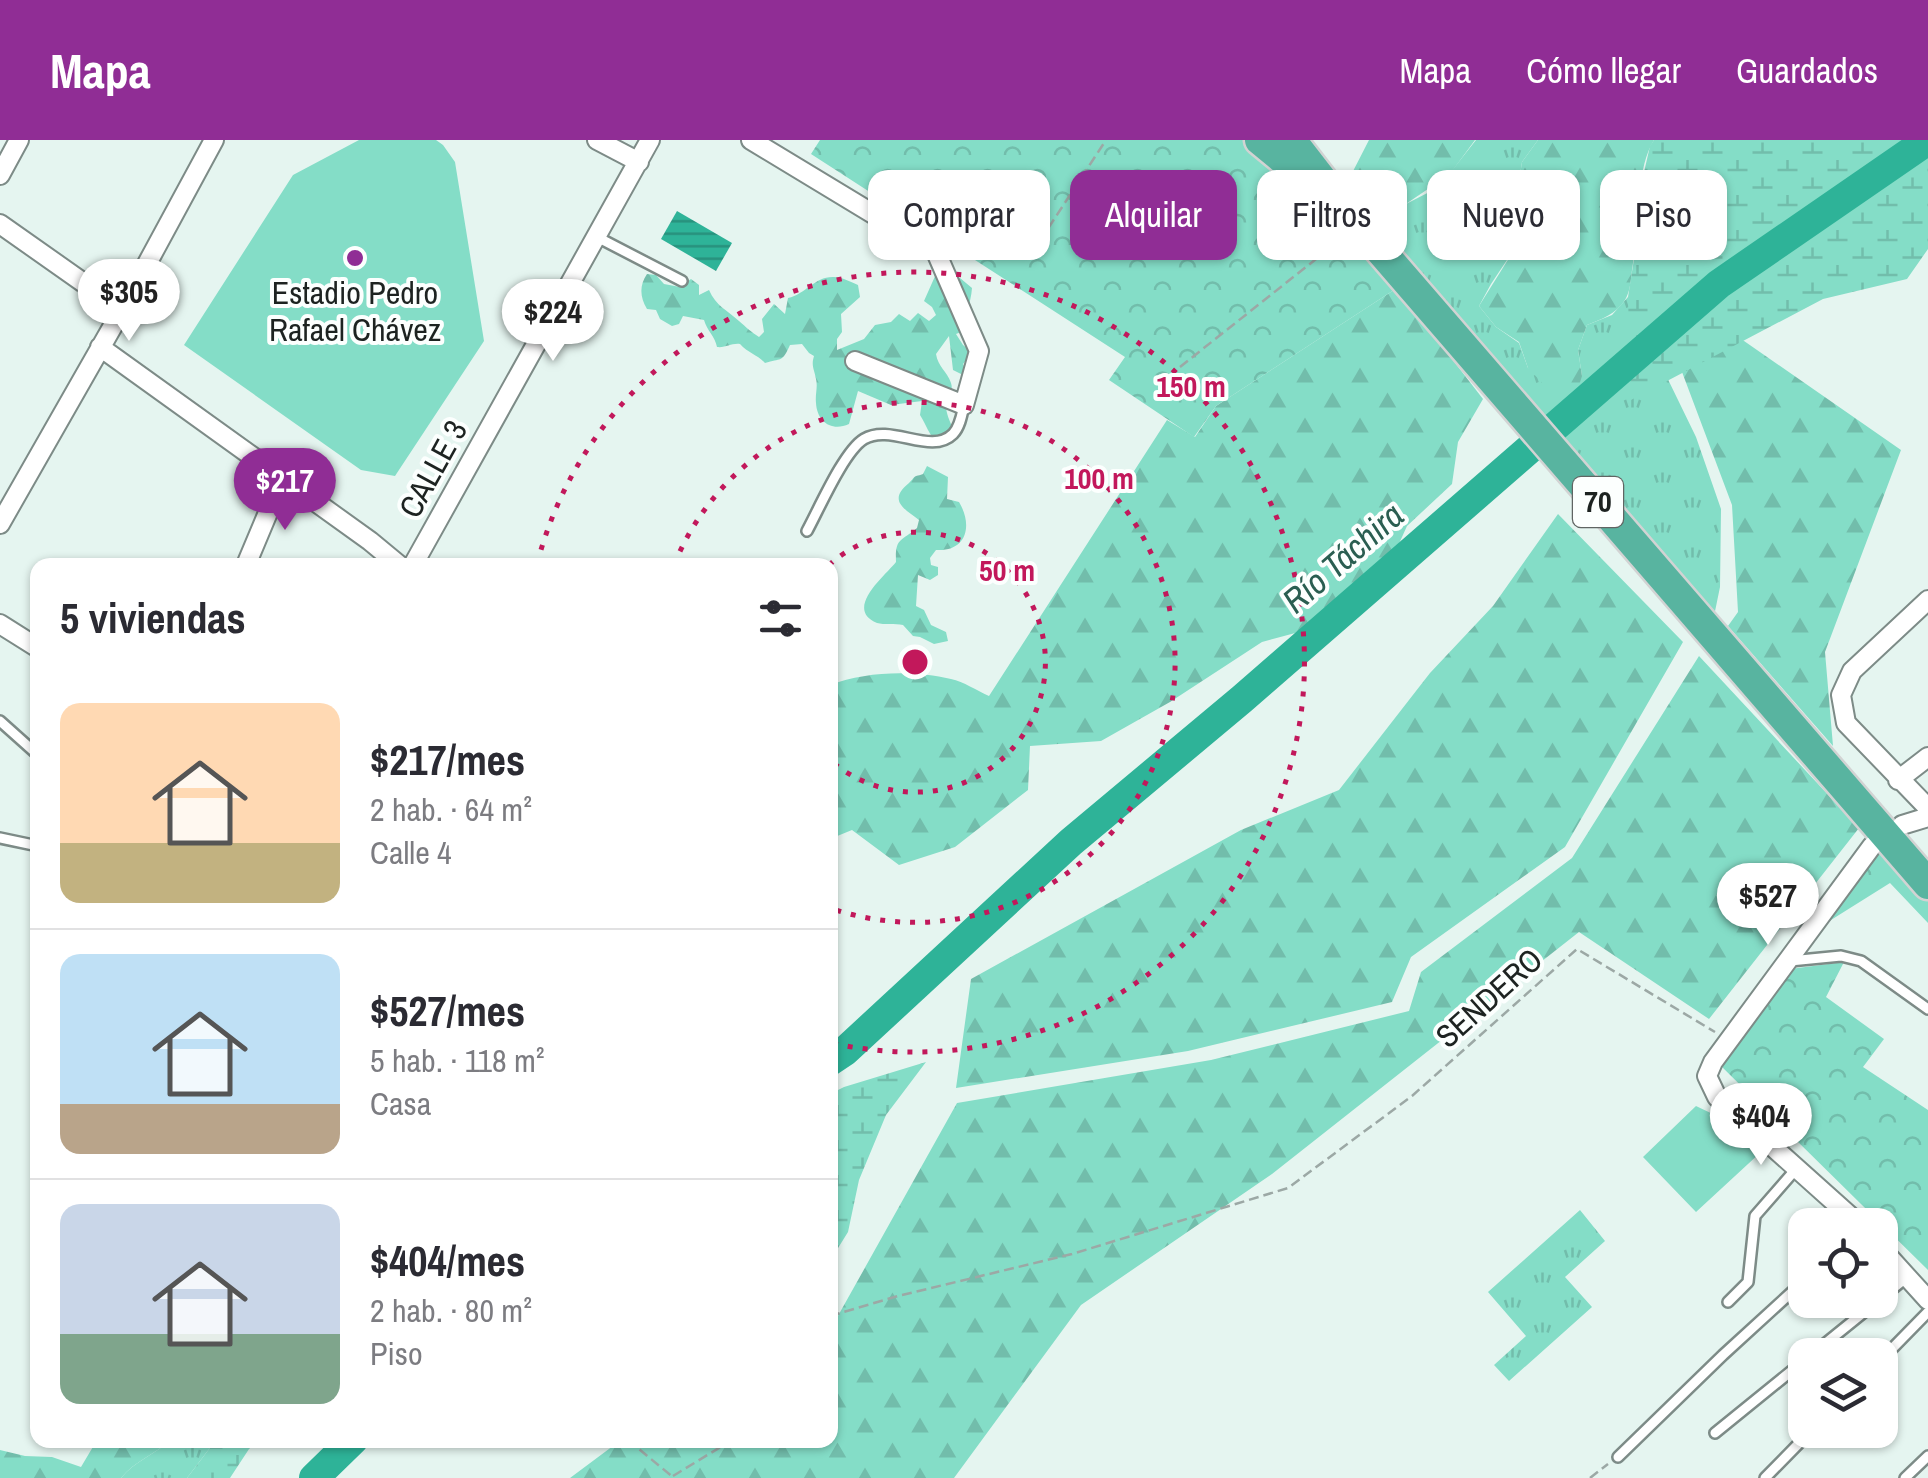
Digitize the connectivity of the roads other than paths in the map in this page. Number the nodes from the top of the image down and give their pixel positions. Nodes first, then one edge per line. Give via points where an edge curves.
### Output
1 (19, 140) edge
2 (214, 140) edge
3 (597, 140) edge
4 (650, 140) edge
5 (751, 140) edge
6 (1260, 140) edge
7 (1291, 140) edge
8 (639, 162) junction
9 (1292, 170) edge
10 (1312, 170) edge
11 (0, 175) edge
12 (0, 224) edge
13 (597, 238) junction
14 (1381, 260) edge
15 (682, 281) dead end
16 (122, 310) junction
17 (100, 347) junction
18 (855, 361) dead end
19 (964, 405) junction
20 (286, 481) junction
21 (0, 524) edge
22 (807, 531) dead end
23 (249, 558) edge
24 (391, 558) edge
25 (417, 558) edge
26 (1928, 600) edge
27 (0, 624) edge
28 (30, 643) edge
29 (0, 721) edge
30 (30, 748) edge
31 (1928, 757) edge
32 (1898, 780) junction
33 (1928, 808) edge
34 (1928, 816) edge
35 (1902, 825) dead end
36 (0, 838) edge
37 (30, 844) edge
38 (1872, 846) dead end
39 (1928, 884) edge
40 (1788, 961) junction
41 (1928, 1010) edge
42 (1796, 1168) junction
43 (1841, 1208) edge
44 (1898, 1266) edge
45 (1908, 1277) junction
46 (1898, 1285) edge
47 (1788, 1295) edge
48 (1928, 1300) edge
49 (1728, 1302) dead end
50 (1928, 1312) edge
51 (1857, 1318) edge
52 (1832, 1338) edge
53 (1898, 1342) edge
54 (1788, 1374) edge
55 (1715, 1434) dead end
56 (1795, 1448) edge
57 (1928, 1456) edge
58 (1618, 1457) road end
59 (1766, 1478) edge
60 (1905, 1478) edge

1 - 11 street
2 - 16 street
3 - 8 street
4 - 8 street, CALLE 3
5 - 19 street via 936,252 979,351
6 - 9 highway
7 - 10 highway
8 - 13 street, CALLE 3
12 - 16 street
13 - 15 lane
13 - 25 street, CALLE 3
14 - 39 highway, 70
16 - 17 street
17 - 20 street
17 - 21 street
18 - 19 street
19 - 22 lane via 957,430 944,439 880,433 853,446
20 - 23 street
20 - 24 street
26 - 32 street via 1852,671 1841,695 1846,724
27 - 28 street
29 - 30 lane
31 - 32 street
32 - 33 street
34 - 35 street
36 - 37 lane
38 - 40 street
40 - 41 lane via 1861,961
40 - 42 street via 1707,1076 1717,1097
42 - 43 street
42 - 49 lane via 1754,1216 1748,1282
44 - 45 street
45 - 46 lane
45 - 48 street
47 - 58 lane
50 - 53 lane
51 - 52 lane
54 - 55 lane
56 - 59 lane
57 - 60 lane

